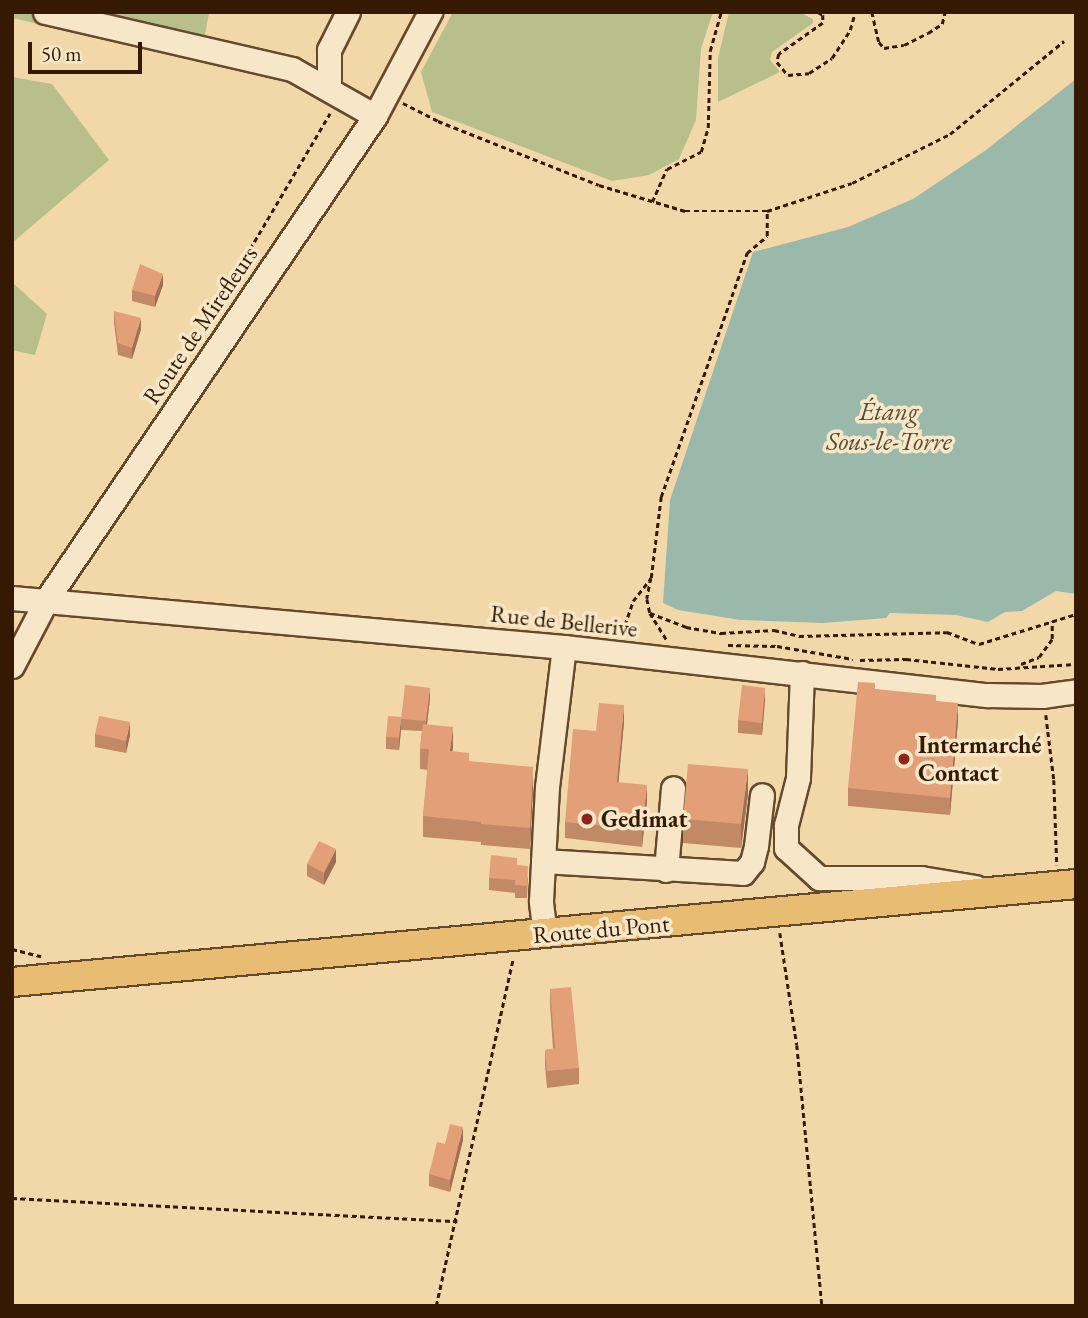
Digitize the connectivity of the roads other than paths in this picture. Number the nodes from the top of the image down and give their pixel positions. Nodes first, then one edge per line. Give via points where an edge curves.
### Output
1 (45, 12) edge
2 (348, 12) edge
3 (430, 12) edge
4 (329, 89) junction
5 (375, 116) junction
6 (12, 598) edge
7 (47, 599) junction
8 (564, 647) junction
9 (12, 666) edge
10 (802, 673) junction
11 (1076, 691) edge
12 (673, 788) dead end
13 (762, 795) dead end
14 (543, 861) junction
15 (666, 870) junction
16 (1067, 885) edge
17 (999, 891) junction
18 (531, 936) junction
19 (12, 965) edge
20 (126, 973) junction
21 (12, 982) edge

1 - 4 street via 292,69
2 - 4 street via 330,50
3 - 5 street, Route de Mirefleurs
4 - 5 street
5 - 7 street, Route de Mirefleurs
6 - 7 street, Rue de Bellerive
7 - 8 street, Rue de Bellerive
7 - 9 street, Route de Mirefleurs
8 - 10 street, Rue de Bellerive
8 - 14 street
10 - 11 street, Rue de Bellerive via 988,695
10 - 17 street via 798,778 786,825 786,848 819,878 921,878
12 - 15 street
13 - 15 street via 748,870 733,874
14 - 15 street
14 - 18 street via 541,901
16 - 17 main road, Route du Pont
17 - 18 main road, Route du Pont
18 - 20 main road, Route du Pont
19 - 20 main road, Route du Pont
20 - 21 main road, Route du Pont

